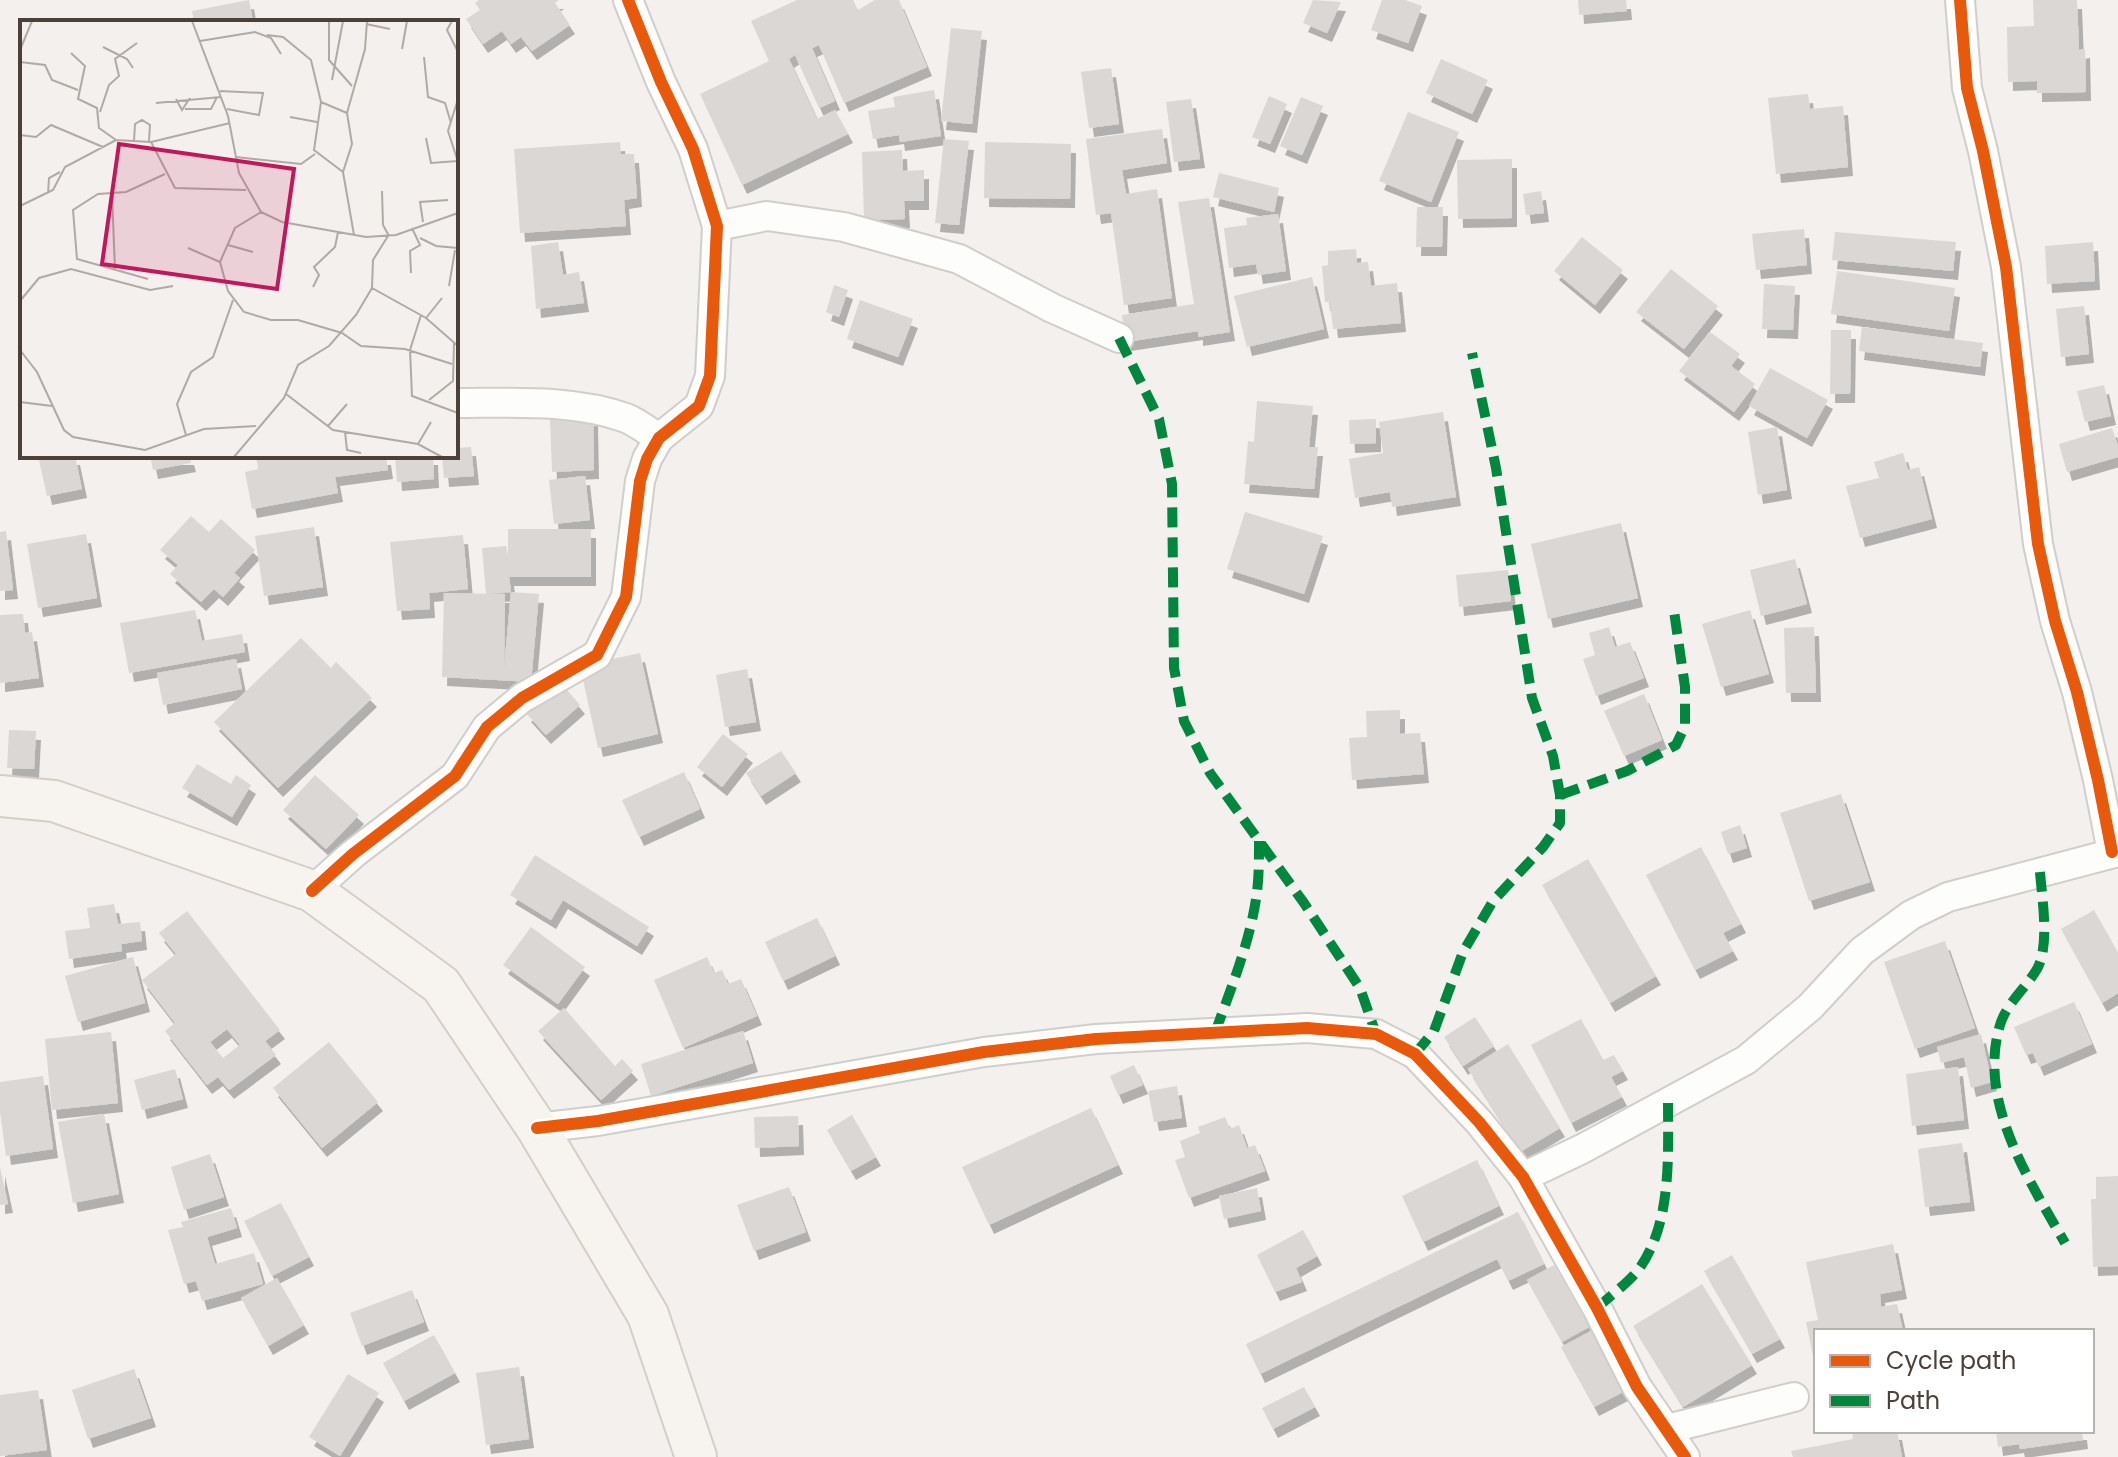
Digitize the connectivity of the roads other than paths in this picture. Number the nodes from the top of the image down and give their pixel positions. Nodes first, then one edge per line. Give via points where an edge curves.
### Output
1 (628, 0) edge
2 (1960, 0) edge
3 (717, 226) junction
4 (1119, 338) dead end
5 (458, 403) edge
6 (659, 438) junction
7 (0, 796) edge
8 (2115, 852) edge
9 (312, 891) junction
10 (537, 1128) junction
11 (1523, 1177) junction
12 (1794, 1397) dead end
13 (1667, 1429) junction
14 (696, 1457) edge
15 (1685, 1457) edge

1 - 3 street via 693,149
2 - 8 street via 1967,88 2006,267 2038,544
3 - 4 street via 767,216 844,227 945,255
3 - 6 street via 710,376 699,406
5 - 6 street via 587,409 628,419
6 - 9 street via 640,481 626,597 597,655 522,698 487,727 455,776
7 - 9 street via 54,801
8 - 11 street via 1948,897 1911,915 1862,951 1810,1007 1746,1060
9 - 10 street via 441,985
10 - 11 street via 984,1052 1096,1039 1307,1028 1376,1034 1415,1054
10 - 14 street via 648,1315
11 - 13 street via 1637,1387
12 - 13 street
13 - 15 street

